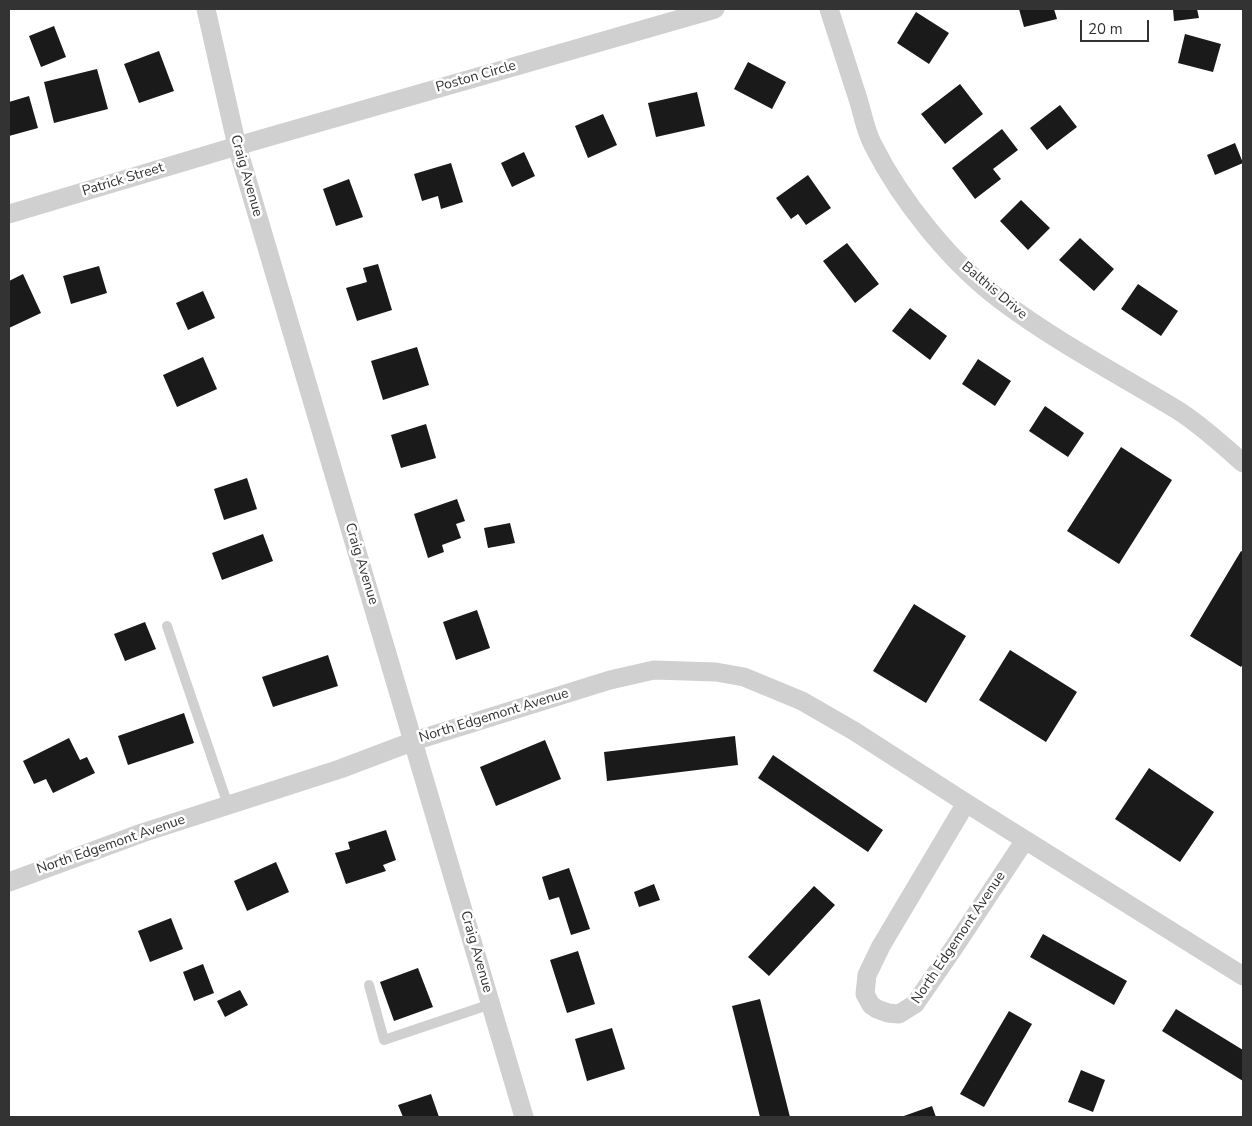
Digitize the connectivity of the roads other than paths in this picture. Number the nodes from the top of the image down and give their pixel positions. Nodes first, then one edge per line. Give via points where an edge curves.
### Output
1 (206, 9) edge
2 (715, 9) edge
3 (829, 9) edge
4 (237, 146) junction
5 (9, 214) edge
6 (1243, 463) edge
7 (167, 626) dead end
8 (414, 741) junction
9 (966, 803) junction
10 (228, 805) junction
11 (1024, 840) junction
12 (9, 882) edge
13 (1243, 976) edge
14 (369, 985) dead end
15 (491, 1004) junction
16 (524, 1117) edge

1 - 4 street, Craig Avenue
2 - 4 street, Poston Circle
3 - 6 street, Balthis Drive via 872,144 933,234 1002,301 1034,324 1180,411
4 - 5 street, Patrick Street
4 - 8 street, Craig Avenue
7 - 10 lane
8 - 9 street, North Edgemont Avenue via 610,680 654,670 716,672 744,677 802,701
8 - 10 street, North Edgemont Avenue
8 - 15 street, Craig Avenue
9 - 11 street, North Edgemont Avenue
9 - 11 street, North Edgemont Avenue via 867,975 865,994 877,1009 899,1014 915,1004
10 - 12 street, North Edgemont Avenue
11 - 13 street, North Edgemont Avenue
14 - 15 lane via 384,1040
15 - 16 street, Craig Avenue

